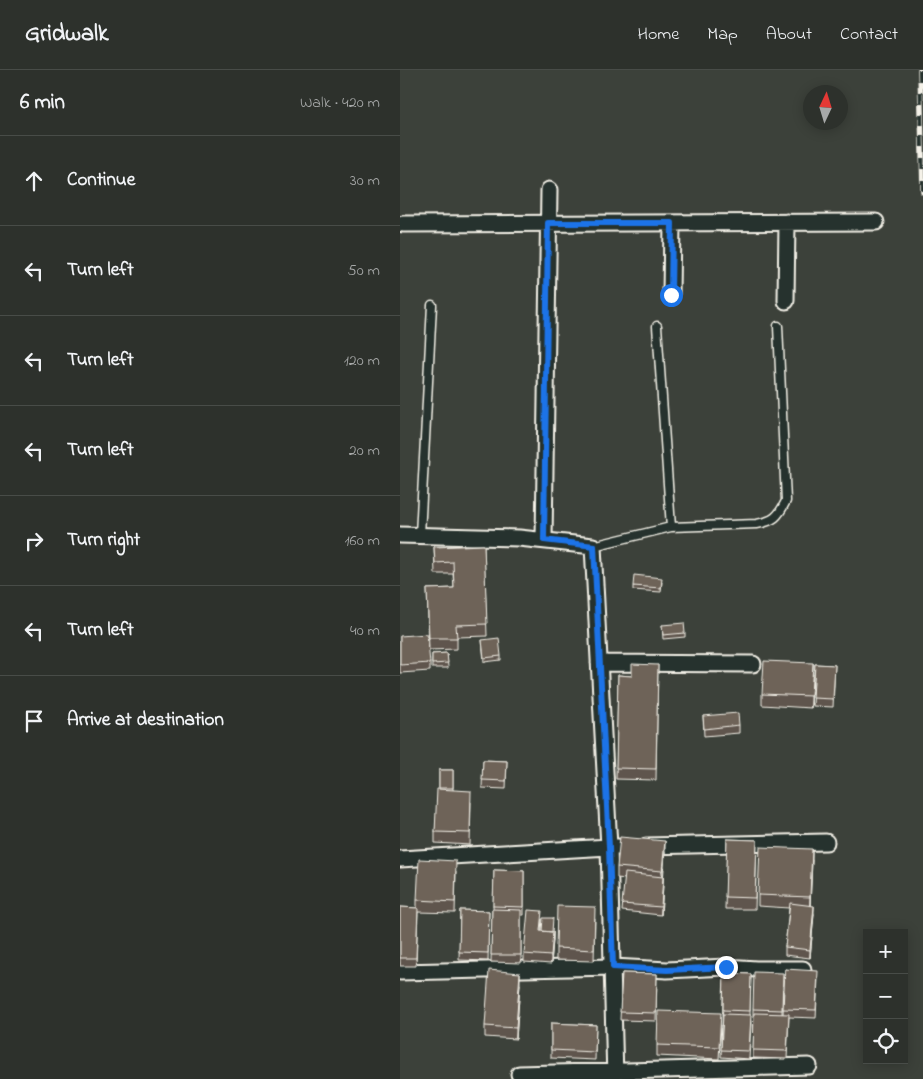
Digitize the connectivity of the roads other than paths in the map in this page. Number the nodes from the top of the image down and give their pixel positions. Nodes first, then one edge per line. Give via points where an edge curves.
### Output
1 (549, 190) dead end
2 (787, 222) junction
3 (876, 222) dead end
4 (548, 223) junction
5 (672, 223) junction
6 (403, 224) dead end
7 (671, 295) dead end
8 (786, 301) dead end
9 (432, 305) dead end
10 (657, 326) dead end
11 (778, 326) dead end
12 (671, 527) junction
13 (400, 535) edge
14 (420, 535) junction
15 (544, 540) junction
16 (594, 546) junction
17 (599, 663) junction
18 (752, 664) dead end
19 (826, 842) dead end
20 (609, 847) junction
21 (400, 859) edge
22 (613, 967) junction
23 (803, 969) edge
24 (400, 972) edge
25 (809, 1066) dead end
26 (519, 1074) dead end
27 (615, 1076) edge

1 - 4 street
2 - 3 street
2 - 5 street
2 - 8 street
4 - 5 street
4 - 6 street
4 - 15 street
5 - 7 street
9 - 14 lane
10 - 12 lane
11 - 12 lane via 786,501 779,516 756,524
12 - 16 lane
13 - 14 street
14 - 15 street
15 - 16 street
16 - 17 street
17 - 18 street
17 - 20 street
19 - 20 street
20 - 21 street
20 - 22 street
22 - 23 street
22 - 24 street
22 - 27 street
25 - 27 street
26 - 27 street

